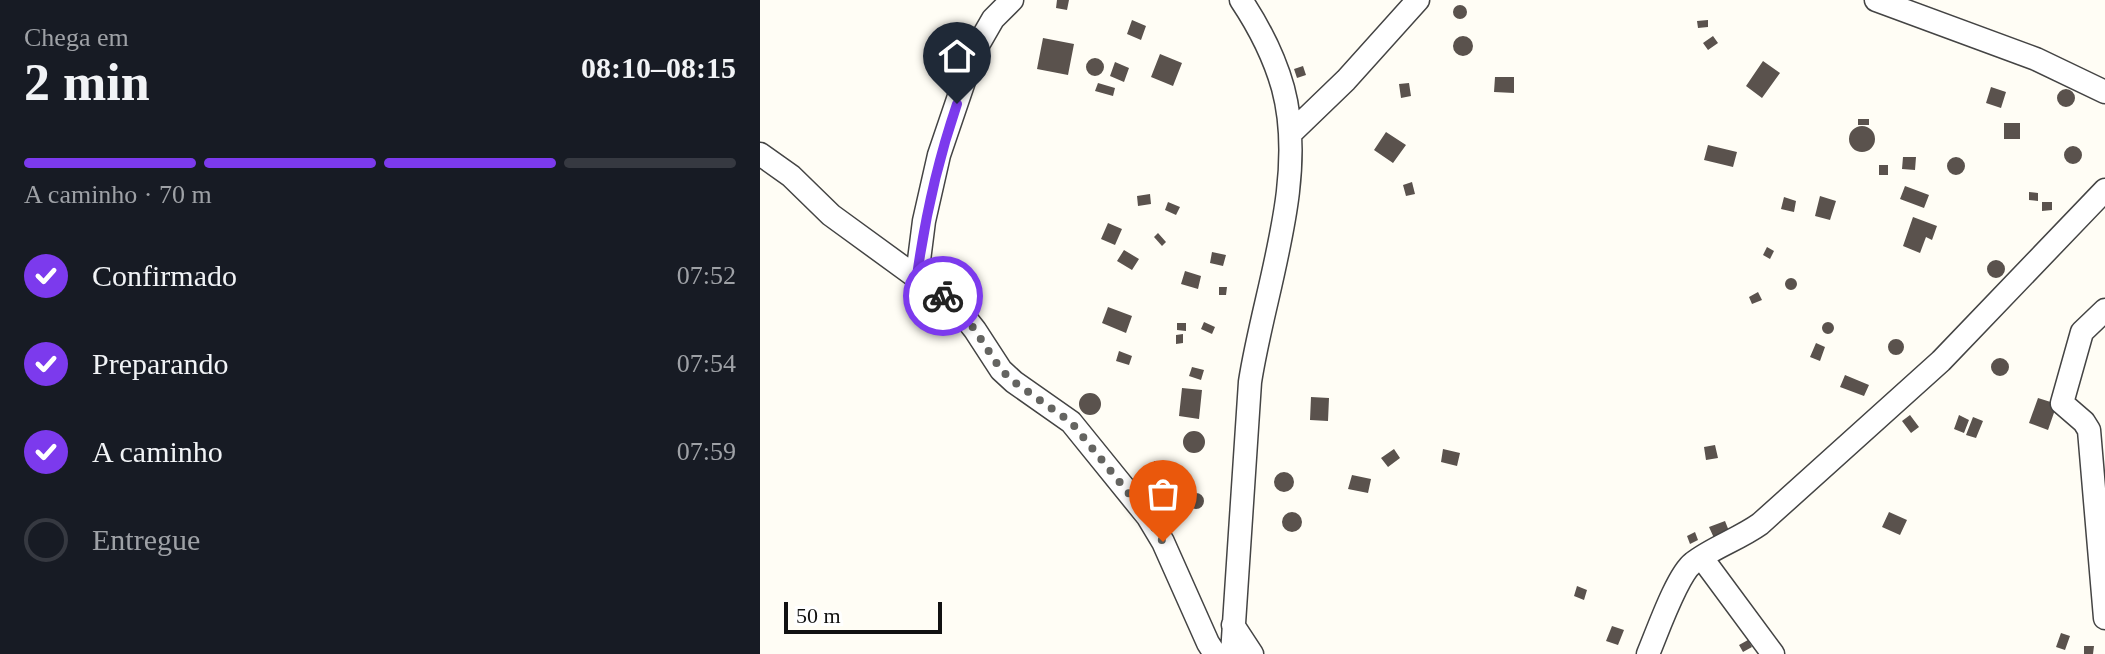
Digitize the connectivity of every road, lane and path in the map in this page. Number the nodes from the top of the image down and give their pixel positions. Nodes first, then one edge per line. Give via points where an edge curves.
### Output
1 (1012, 0) edge
2 (1241, 0) edge
3 (1418, 0) edge
4 (1876, 0) edge
5 (2105, 92) edge
6 (1290, 134) junction
7 (760, 154) edge
8 (2105, 190) edge
9 (917, 276) junction
10 (2105, 310) edge
11 (1702, 558) junction
12 (2105, 618) edge
13 (1233, 625) junction
14 (1215, 654) edge
15 (1232, 654) edge
16 (1252, 654) edge
17 (1648, 654) edge
18 (1773, 654) edge

1 - 9 street via 993,19 974,52 939,155
2 - 6 street via 1272,55
3 - 6 street
4 - 5 street via 2036,59
6 - 13 street via 1283,220 1250,382
7 - 9 street via 831,215
8 - 11 street via 1941,361 1760,524
9 - 14 street via 956,306 1001,370 1071,422 1148,517
10 - 12 street via 2082,332 2062,403 2089,430
11 - 17 street via 1682,577
11 - 18 street
13 - 15 street
13 - 16 street

